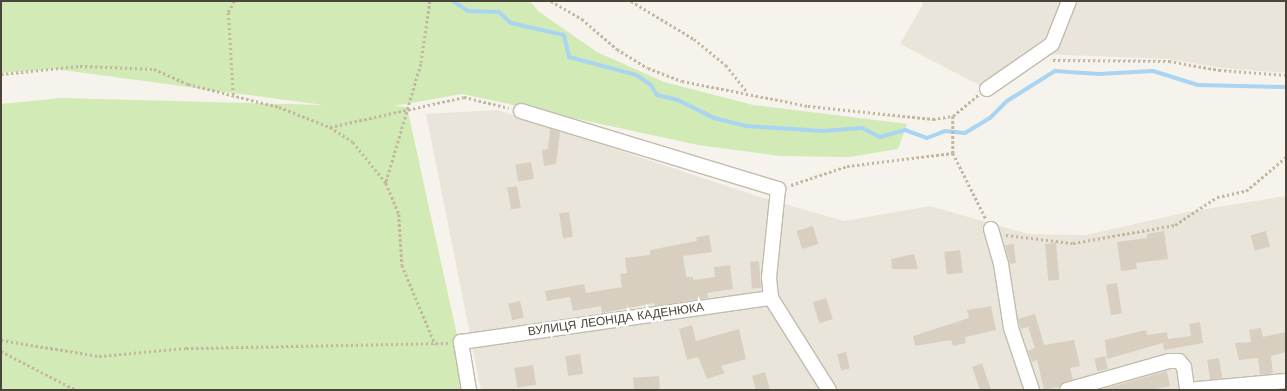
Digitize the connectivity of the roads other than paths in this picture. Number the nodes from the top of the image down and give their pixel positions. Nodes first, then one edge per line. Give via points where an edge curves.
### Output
1 (1069, 1) edge
2 (987, 88) road end
3 (521, 111) road end
4 (991, 229) road end
5 (771, 298) junction
6 (1286, 380) edge
7 (1187, 389) edge
8 (469, 390) edge
9 (829, 390) edge
10 (1032, 390) edge
11 (1067, 390) edge

1 - 2 street via 1052,44
3 - 5 street via 778,189 769,278
4 - 10 street via 1001,264 1011,328
5 - 8 street, ВУЛИЦЯ ЛЕОНІДА КАДЕНЮКА via 461,342
5 - 9 street
6 - 7 street
7 - 11 street via 1184,368 1179,361 1169,360

